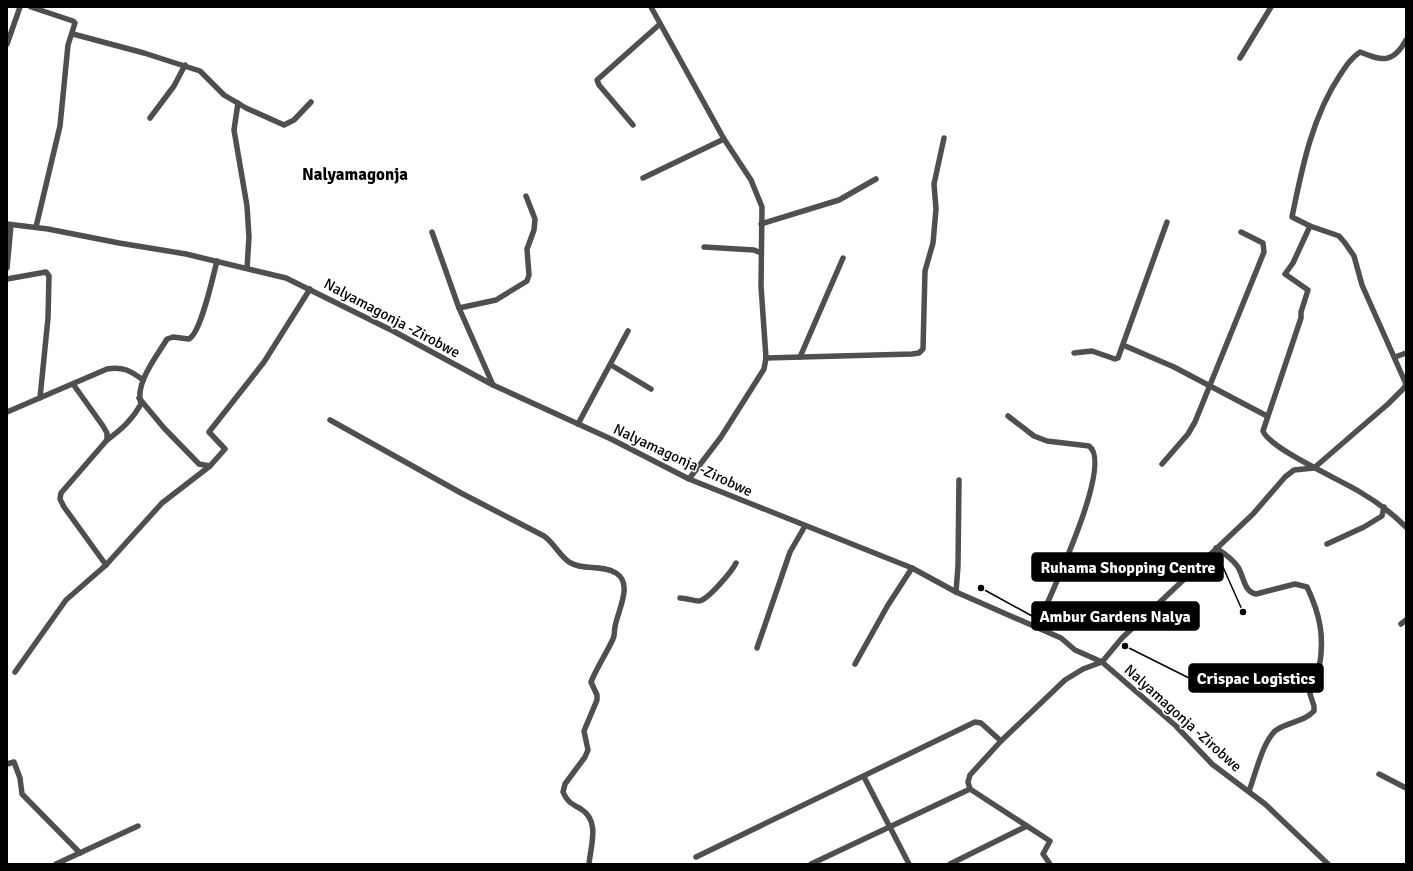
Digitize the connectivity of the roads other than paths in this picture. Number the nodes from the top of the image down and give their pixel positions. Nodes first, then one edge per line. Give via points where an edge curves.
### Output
1 (20, 7) edge
2 (31, 7) edge
3 (650, 7) edge
4 (1271, 7) edge
5 (660, 24) junction
6 (73, 34) junction
7 (1406, 40) edge
8 (7, 44) edge
9 (1240, 58) dead end
10 (185, 65) junction
11 (311, 102) dead end
12 (238, 103) junction
13 (150, 118) dead end
14 (633, 125) dead end
15 (724, 138) junction
16 (944, 138) dead end
17 (642, 178) dead end
18 (876, 179) dead end
19 (526, 196) dead end
20 (1167, 222) dead end
21 (9, 224) edge
22 (761, 224) junction
23 (36, 226) junction
24 (1310, 226) junction
25 (432, 232) dead end
26 (1241, 232) dead end
27 (704, 247) dead end
28 (761, 253) junction
29 (843, 258) dead end
30 (217, 261) junction
31 (7, 268) edge
32 (247, 268) junction
33 (7, 279) edge
34 (310, 289) junction
35 (459, 308) junction
36 (628, 331) dead end
37 (1123, 345) junction
38 (1074, 353) dead end
39 (1406, 353) edge
40 (800, 357) junction
41 (766, 358) junction
42 (1395, 358) junction
43 (611, 365) junction
44 (143, 380) junction
45 (73, 384) junction
46 (493, 385) junction
47 (1209, 385) junction
48 (651, 389) dead end
49 (40, 398) junction
50 (139, 398) junction
51 (7, 412) edge
52 (1008, 416) dead end
53 (1267, 416) junction
54 (330, 420) dead end
55 (578, 424) junction
56 (107, 440) junction
57 (1162, 464) dead end
58 (210, 466) junction
59 (1314, 468) junction
60 (689, 479) junction
61 (959, 480) dead end
62 (1384, 507) junction
63 (805, 526) junction
64 (1406, 527) edge
65 (1327, 544) dead end
66 (1216, 548) junction
67 (736, 563) dead end
68 (106, 565) junction
69 (912, 568) junction
70 (956, 592) junction
71 (680, 598) dead end
72 (1406, 620) edge
73 (1401, 624) dead end
74 (1037, 627) junction
75 (757, 648) dead end
76 (1102, 662) junction
77 (855, 664) dead end
78 (15, 672) dead end
79 (1001, 741) junction
80 (7, 764) edge
81 (1379, 774) dead end
82 (864, 777) junction
83 (1406, 788) edge
84 (970, 789) junction
85 (1249, 791) junction
86 (138, 826) dead end
87 (1027, 826) junction
88 (891, 828) junction
89 (80, 853) junction
90 (696, 857) dead end
91 (56, 864) edge
92 (589, 864) edge
93 (811, 864) edge
94 (909, 864) edge
95 (950, 864) edge
96 (1050, 864) edge
97 (1328, 864) edge

1 - 8 street
2 - 6 street via 73,21
3 - 5 street
4 - 9 street
5 - 14 street via 597,80
5 - 15 street
6 - 10 street
6 - 23 street via 68,45 60,126
7 - 24 street via 1398,54 1390,58 1378,59 1360,52 1354,56 1322,105 1292,217
10 - 12 street via 200,71 224,95
10 - 13 street via 174,86
11 - 12 street via 294,120 284,125
12 - 32 street via 234,130 248,206
15 - 17 street
15 - 22 street via 751,180 762,207
16 - 40 street via 934,184 936,209 933,243 925,270 923,349 912,354
18 - 22 street via 839,200
19 - 35 street via 535,219 527,249 527,281 496,300
20 - 37 street
21 - 23 street, Nalyamagonja -Zirobwe
21 - 31 street
22 - 28 street
23 - 30 street, Nalyamagonja -Zirobwe
24 - 42 street via 1339,236 1354,256 1362,286
24 - 53 street via 1293,263 1285,274 1308,290
25 - 35 street
26 - 47 street via 1263,243 1264,252
27 - 28 street via 754,250
28 - 41 street
29 - 40 street
30 - 32 street, Nalyamagonja -Zirobwe
30 - 44 street via 195,334 189,339 167,339
32 - 34 street, Nalyamagonja -Zirobwe via 286,278
33 - 49 street via 46,272 49,276 48,318
34 - 46 street, Nalyamagonja -Zirobwe
34 - 58 street via 264,362 209,432 225,449
35 - 46 street
36 - 43 street
37 - 38 street via 1116,359 1092,351
37 - 47 street
39 - 42 street
40 - 41 street
41 - 60 street via 764,368 736,414
42 - 59 street via 1405,379 1404,388
43 - 48 street
43 - 55 street
44 - 45 street via 118,367 107,369
44 - 50 street
45 - 49 street
45 - 56 street via 103,426
46 - 55 street, Nalyamagonja -Zirobwe
47 - 53 street
47 - 57 street via 1188,434
49 - 51 street
50 - 56 street via 141,404 130,421
50 - 58 street via 199,464
52 - 74 street via 1034,436 1048,441 1089,446 1094,453 1095,468 1083,518
53 - 59 street via 1264,436
54 - 92 street via 544,536 570,562 578,566 604,568 618,574 623,580 624,593 614,638 591,682 597,700 584,731 588,750 565,784 563,792 571,804 589,815 593,823
55 - 60 street, Nalyamagonja -Zirobwe
56 - 68 street via 61,493 60,499
58 - 68 street via 162,503
59 - 62 street
59 - 66 street via 1294,470 1253,514
60 - 63 street, Nalyamagonja -Zirobwe
61 - 70 street
62 - 64 street
62 - 65 street via 1382,516
63 - 69 street, Nalyamagonja -Zirobwe
63 - 75 street via 790,552
66 - 76 street via 1122,638
66 - 85 street via 1237,566 1251,594 1295,584 1307,587 1320,619 1322,635 1319,670 1310,694 1314,711 1310,716 1276,730 1269,737
67 - 71 street via 705,599 698,601
68 - 78 street via 66,600
69 - 70 street, Nalyamagonja -Zirobwe
69 - 77 street
70 - 74 street, Nalyamagonja -Zirobwe
72 - 73 street
74 - 76 street, Nalyamagonja -Zirobwe via 1061,638 1075,650
76 - 79 street via 1083,669 1065,680
76 - 85 street, Nalyamagonja -Zirobwe via 1176,726 1212,764
79 - 82 street via 981,723 975,722
79 - 84 street via 970,775
80 - 89 street via 14,762 22,794
81 - 83 street
82 - 88 street
82 - 90 street
84 - 87 street
84 - 88 street
85 - 97 street, Nalyamagonja -Zirobwe
86 - 89 street
87 - 95 street
87 - 96 street via 1050,841 1043,854
88 - 93 street
88 - 94 street
89 - 91 street

